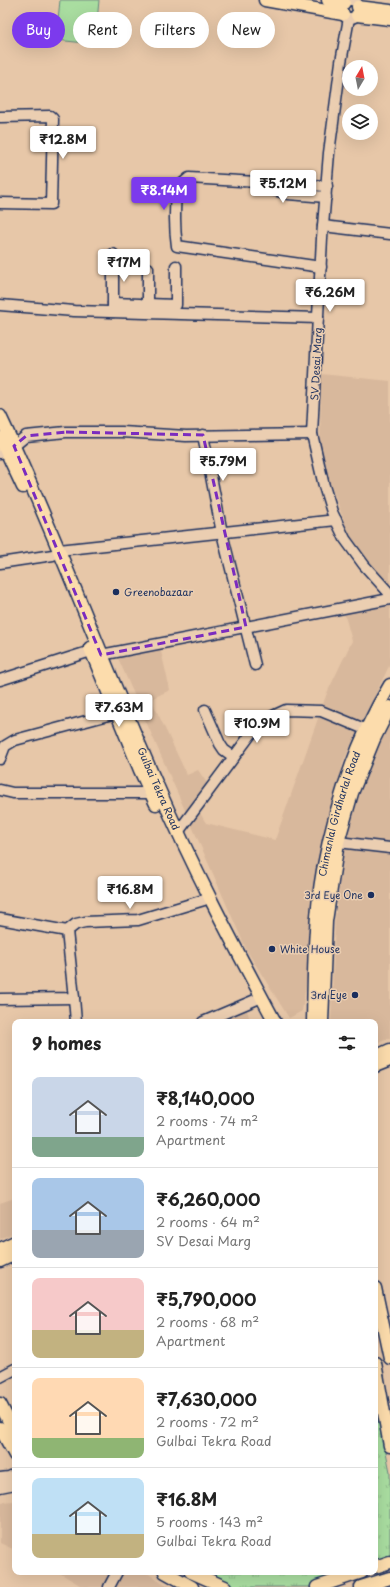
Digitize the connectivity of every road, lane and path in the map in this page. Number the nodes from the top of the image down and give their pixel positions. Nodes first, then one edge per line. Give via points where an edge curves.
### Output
1 (265, 0) edge
2 (328, 0) edge
3 (351, 8) edge
4 (390, 11) edge
5 (390, 19) edge
6 (0, 117) edge
7 (248, 181) junction
8 (327, 186) junction
9 (326, 198) junction
10 (0, 203) edge
11 (323, 226) junction
12 (390, 234) edge
13 (113, 254) dead end
14 (176, 266) dead end
15 (321, 266) junction
16 (148, 268) dead end
17 (0, 305) edge
18 (145, 307) junction
19 (113, 308) junction
20 (176, 309) junction
21 (318, 318) junction
22 (0, 416) edge
23 (312, 434) junction
24 (203, 435) junction
25 (0, 438) edge
26 (6, 450) edge
27 (336, 520) junction
28 (222, 533) junction
29 (56, 552) junction
30 (0, 563) edge
31 (390, 594) edge
32 (390, 599) edge
33 (246, 627) junction
34 (96, 653) junction
35 (255, 665) dead end
36 (0, 680) edge
37 (390, 685) edge
38 (390, 708) edge
39 (205, 710) dead end
40 (116, 712) junction
41 (367, 730) junction
42 (234, 757) junction
43 (0, 759) edge
44 (0, 790) edge
45 (151, 793) junction
46 (178, 832) junction
47 (338, 842) junction
48 (390, 848) edge
49 (204, 900) junction
50 (0, 919) edge
51 (67, 931) junction
52 (74, 998) junction
53 (0, 999) edge
54 (255, 1000) junction
55 (76, 1019) edge
56 (210, 1019) edge
57 (266, 1019) edge
58 (273, 1019) edge
59 (313, 1019) edge
60 (322, 1019) edge
61 (390, 1050) edge
62 (378, 1056) edge
63 (390, 1060) edge
64 (378, 1065) edge
65 (12, 1243) edge
66 (0, 1249) edge
67 (12, 1255) edge
68 (0, 1261) edge
69 (378, 1302) edge
70 (390, 1358) edge
71 (12, 1371) edge
72 (0, 1377) edge
73 (378, 1380) edge
74 (0, 1404) edge
75 (12, 1427) edge
76 (0, 1428) edge
77 (390, 1446) edge
78 (12, 1450) edge
79 (12, 1476) edge
80 (0, 1478) edge
81 (12, 1485) edge
82 (0, 1487) edge
83 (390, 1562) edge
84 (378, 1566) edge
85 (115, 1575) edge
86 (170, 1575) edge
87 (198, 1575) edge
88 (353, 1575) edge
89 (390, 1578) edge
90 (188, 1586) edge
91 (109, 1587) edge
92 (225, 1587) edge
93 (317, 1587) edge
94 (361, 1587) edge

1 - 3 main road
2 - 3 main road
3 - 4 main road
3 - 5 main road
3 - 8 street, SV Desai Marg via 341,62
6 - 10 street via 53,118 51,204
7 - 8 street
7 - 9 street via 288,194
7 - 15 street via 189,178 176,189 174,228 177,246
8 - 9 street, SV Desai Marg
9 - 11 street, SV Desai Marg
11 - 12 street
11 - 15 street, SV Desai Marg
13 - 19 street
14 - 20 street
15 - 21 street, SV Desai Marg
16 - 18 street
17 - 19 street via 74,311
18 - 19 street
18 - 20 street
20 - 21 street
21 - 23 street, SV Desai Marg
22 - 26 main road, Gulbai Tekra Road
23 - 24 street
23 - 27 street, SV Desai Marg via 324,486
24 - 26 street via 66,432 26,436
24 - 28 street
25 - 26 main road, Gulbai Tekra Road
26 - 29 main road, Gulbai Tekra Road
27 - 28 street
27 - 31 street, SV Desai Marg via 345,539 360,560
28 - 29 street
28 - 33 street
29 - 30 street
29 - 34 main road, Gulbai Tekra Road
32 - 33 street
33 - 34 street
33 - 35 street
34 - 36 street
34 - 40 main road, Gulbai Tekra Road
34 - 46 main road, Gulbai Tekra Road
37 - 41 main road, Chimanlal Girdharlal Road
38 - 47 main road, Chimanlal Girdharlal Road via 352,792
39 - 42 street via 220,744
40 - 43 street via 15,740 5,746
40 - 45 main road, Gulbai Tekra Road
41 - 42 street via 321,711 286,710 260,722
41 - 59 main road, Chimanlal Girdharlal Road via 344,788 323,871 317,920
42 - 46 street
44 - 45 street via 13,793
45 - 49 main road, Gulbai Tekra Road
46 - 58 main road, Gulbai Tekra Road
47 - 48 street
47 - 60 main road, Chimanlal Girdharlal Road via 326,921
49 - 51 street via 138,920 85,922 76,924
49 - 54 main road, Gulbai Tekra Road
50 - 51 street
51 - 52 street
52 - 53 street
52 - 55 street
54 - 56 street
54 - 57 main road, Gulbai Tekra Road
61 - 62 main road
63 - 64 main road
65 - 66 main road
67 - 68 main road
69 - 70 main road
71 - 72 street
73 - 77 main road
74 - 75 main road
76 - 78 main road
79 - 80 street
81 - 82 street
83 - 84 main road
85 - 91 street
86 - 90 main road
87 - 92 main road
88 - 93 main road
89 - 94 main road

